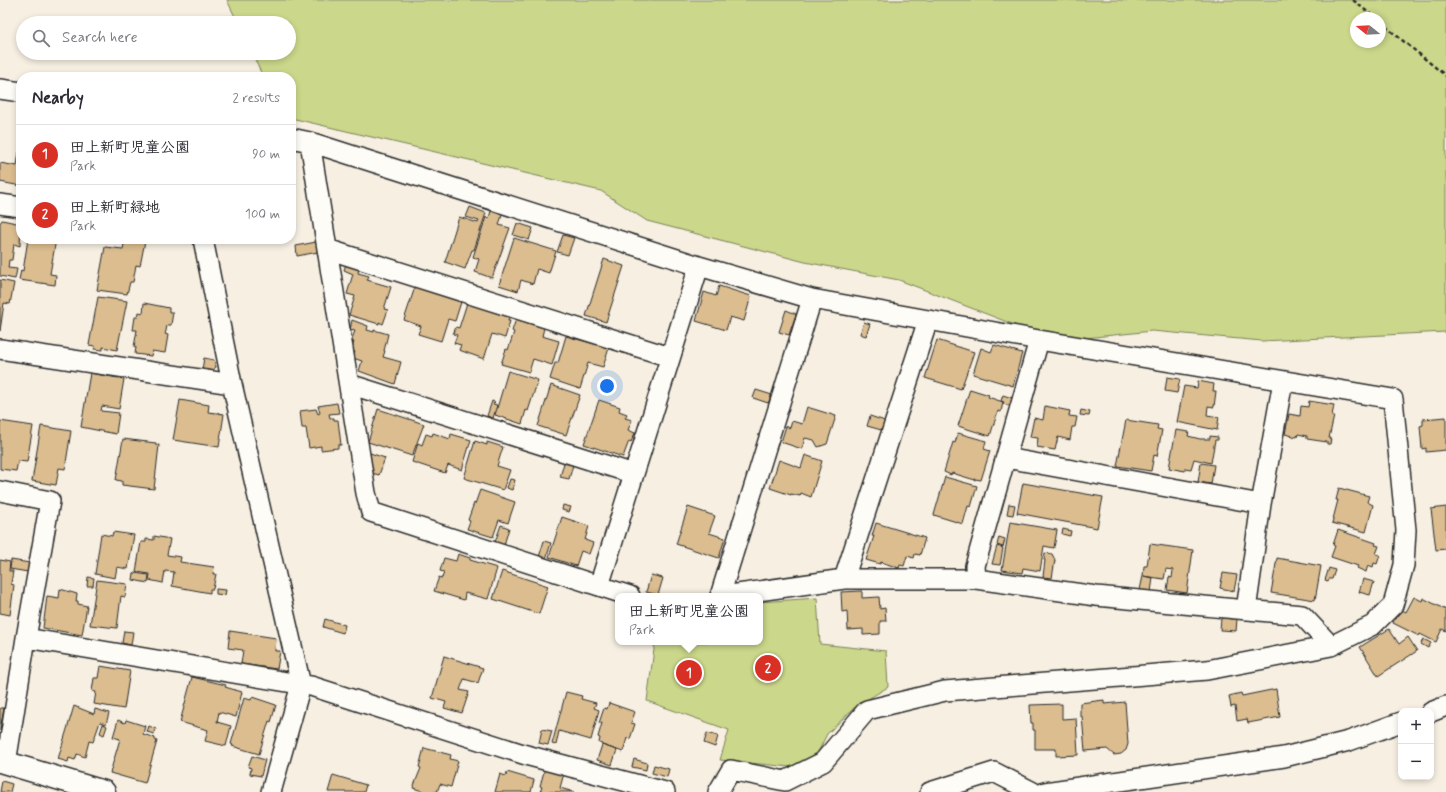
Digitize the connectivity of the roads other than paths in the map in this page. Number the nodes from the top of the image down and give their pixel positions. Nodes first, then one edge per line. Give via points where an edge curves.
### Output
1 (0, 89) edge
2 (16, 91) edge
3 (296, 139) edge
4 (310, 142) junction
5 (0, 204) edge
6 (16, 206) edge
7 (204, 244) edge
8 (327, 249) junction
9 (698, 266) junction
10 (812, 299) junction
11 (928, 320) junction
12 (1039, 340) junction
13 (0, 349) edge
14 (670, 357) junction
15 (1283, 381) junction
16 (232, 384) junction
17 (348, 384) junction
18 (1006, 458) junction
19 (634, 474) junction
20 (0, 491) edge
21 (1261, 504) junction
22 (844, 579) junction
23 (976, 579) junction
24 (599, 586) junction
25 (621, 593) edge
26 (721, 593) edge
27 (744, 593) edge
28 (1246, 610) junction
29 (26, 638) junction
30 (1331, 646) junction
31 (301, 685) junction
32 (1446, 706) edge
33 (1434, 711) edge
34 (1398, 723) edge
35 (3, 762) edge
36 (104, 792) edge
37 (271, 792) edge
38 (666, 792) edge
39 (718, 792) edge
40 (930, 792) edge
41 (1033, 792) edge
42 (1044, 792) edge

1 - 2 street
3 - 4 street
4 - 8 street
4 - 9 street
5 - 6 street
7 - 16 street
8 - 14 street
8 - 17 street
9 - 10 street
9 - 14 street
10 - 11 street
10 - 26 street
11 - 12 street
11 - 22 street
12 - 15 street
12 - 18 street
13 - 16 street
14 - 19 street
15 - 21 street
15 - 30 street via 1393,399 1406,530 1404,564 1393,605 1373,625
16 - 31 street
17 - 19 street
17 - 24 street via 371,512
18 - 21 street
18 - 23 street via 975,566
19 - 24 street
20 - 29 street via 50,501
21 - 28 street
22 - 23 street
22 - 27 street
23 - 28 street via 1096,596
24 - 25 street
28 - 30 street via 1302,615
29 - 31 street
29 - 35 street
30 - 39 street via 1207,670 945,691 867,710 823,762 785,781 731,770
31 - 37 street
31 - 38 street via 311,686 526,755
32 - 33 street
34 - 42 street via 1349,742 1284,757
35 - 36 street
40 - 41 street via 994,772

